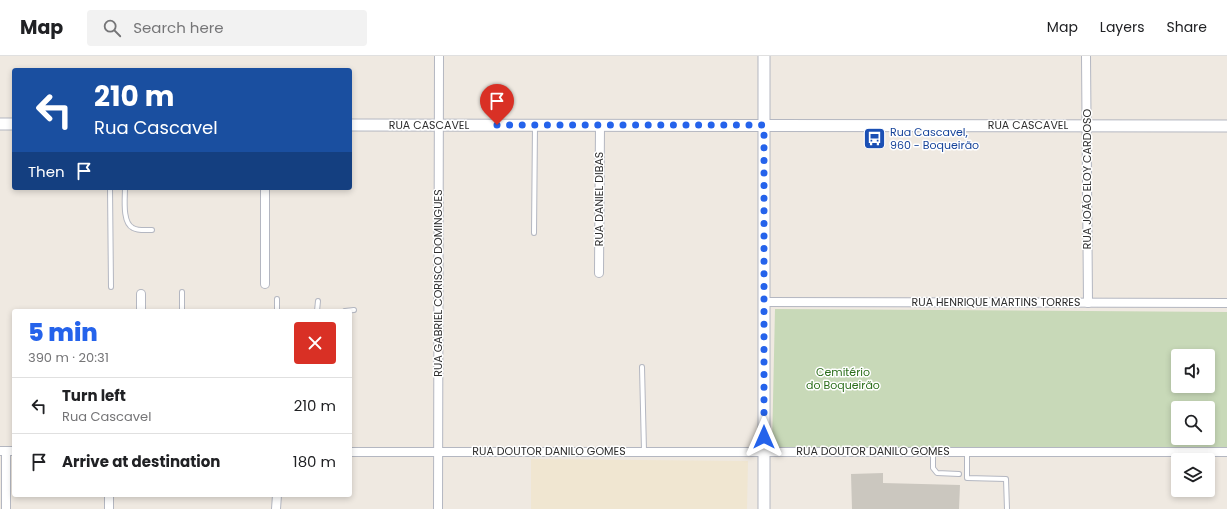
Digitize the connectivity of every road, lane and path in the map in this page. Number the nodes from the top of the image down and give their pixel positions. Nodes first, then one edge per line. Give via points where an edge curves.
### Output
1 (439, 56) edge
2 (764, 56) edge
3 (1086, 56) edge
4 (0, 124) edge
5 (12, 124) edge
6 (352, 124) edge
7 (439, 125) junction
8 (535, 125) junction
9 (600, 125) junction
10 (764, 125) junction
11 (1087, 126) junction
12 (1227, 126) edge
13 (110, 190) edge
14 (125, 190) edge
15 (265, 190) edge
16 (152, 230) dead end
17 (534, 233) dead end
18 (599, 273) dead end
19 (265, 284) dead end
20 (111, 287) dead end
21 (182, 292) dead end
22 (141, 294) dead end
23 (277, 299) dead end
24 (318, 301) dead end
25 (764, 302) junction
26 (1088, 303) junction
27 (1227, 303) edge
28 (141, 309) edge
29 (182, 309) edge
30 (277, 309) edge
31 (317, 309) edge
32 (642, 367) dead end
33 (644, 451) junction
34 (967, 451) junction
35 (7, 452) edge
36 (352, 452) edge
37 (438, 452) junction
38 (764, 452) junction
39 (933, 452) junction
40 (1227, 452) edge
41 (959, 474) dead end
42 (109, 497) edge
43 (276, 497) edge
44 (6, 509) edge
45 (109, 509) edge
46 (276, 509) edge
47 (438, 509) edge
48 (764, 509) edge
49 (1007, 509) edge

1 - 7 street, RUA GABRIEL CORISCO DOMINGUES
2 - 10 main road
3 - 11 street, RUA JOÃO ELOY CARDOSO
4 - 5 main road
6 - 7 main road, RUA CASCAVEL
7 - 8 main road, RUA CASCAVEL
7 - 37 street, RUA GABRIEL CORISCO DOMINGUES
8 - 9 main road, RUA CASCAVEL
8 - 17 lane
9 - 10 main road, RUA CASCAVEL
9 - 18 street, RUA DANIEL DIBAS
10 - 11 main road, RUA CASCAVEL
10 - 25 main road
11 - 12 main road, RUA CASCAVEL
11 - 26 street, RUA JOÃO ELOY CARDOSO
13 - 20 lane
14 - 16 lane via 126,220 130,226 134,229
15 - 19 street
21 - 29 lane
22 - 28 street
23 - 30 lane
24 - 31 lane
25 - 26 street, RUA HENRIQUE MARTINS TORRES
25 - 38 main road
26 - 27 street, RUA HENRIQUE MARTINS TORRES
32 - 33 lane
33 - 37 street, RUA DOUTOR DANILO GOMES
33 - 38 street, RUA DOUTOR DANILO GOMES
34 - 39 street, RUA DOUTOR DANILO GOMES
34 - 40 street, RUA DOUTOR DANILO GOMES
34 - 49 lane via 967,478 1006,479
35 - 44 street
36 - 37 street, RUA DOUTOR DANILO GOMES
37 - 47 street, RUA GABRIEL CORISCO DOMINGUES
38 - 39 street, RUA DOUTOR DANILO GOMES
38 - 48 main road
39 - 41 lane via 933,468 937,473
42 - 45 street
43 - 46 street

